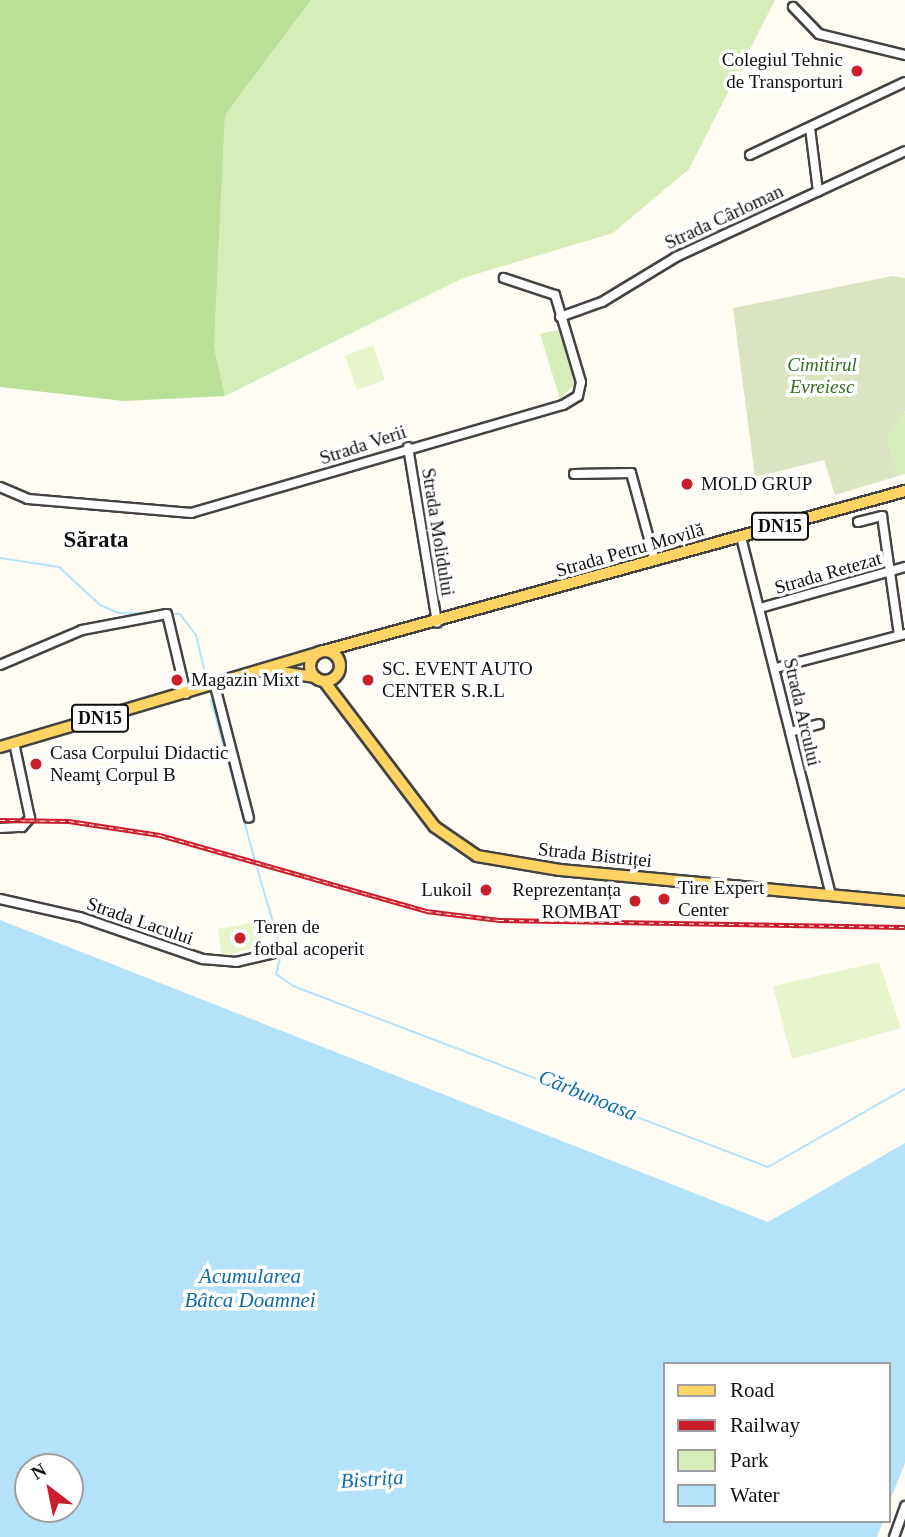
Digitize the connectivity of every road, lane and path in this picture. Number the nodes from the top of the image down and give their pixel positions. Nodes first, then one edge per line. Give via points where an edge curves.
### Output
1 (793, 7) dead end
2 (905, 55) edge
3 (905, 82) edge
4 (810, 128) junction
5 (905, 151) edge
6 (750, 155) dead end
7 (818, 191) junction
8 (504, 278) dead end
9 (560, 317) junction
10 (408, 447) junction
11 (574, 474) dead end
12 (0, 487) edge
13 (905, 491) edge
14 (858, 522) dead end
15 (741, 537) junction
16 (655, 561) junction
17 (905, 567) edge
18 (890, 576) junction
19 (760, 608) junction
20 (438, 623) junction
21 (902, 635) edge
22 (365, 644) junction
23 (321, 652) junction
24 (0, 665) edge
25 (776, 668) junction
26 (339, 669) junction
27 (268, 671) junction
28 (319, 679) junction
29 (215, 686) junction
30 (186, 694) junction
31 (351, 710) junction
32 (819, 724) dead end
33 (790, 732) junction
34 (14, 743) junction
35 (0, 747) edge
36 (249, 818) dead end
37 (0, 828) edge
38 (831, 894) junction
39 (0, 899) edge
40 (905, 902) edge
41 (271, 954) dead end
42 (905, 1506) edge
43 (894, 1537) edge

1 - 2 street via 819,34
3 - 4 street
4 - 6 street
4 - 7 street
5 - 7 street, Strada Cârloman
7 - 9 street, Strada Cârloman via 676,257 602,303
8 - 9 street, Strada Verii via 550,291
9 - 10 street, Strada Verii via 580,373 578,396
10 - 12 street, Strada Verii via 191,513 28,499
10 - 20 street, Strada Molidului
11 - 16 street via 631,473
13 - 15 main road, Strada Petru Movilă / DN15
14 - 18 street via 882,516
15 - 16 main road, Strada Petru Movilă / DN15
15 - 19 street, Strada Arcului
16 - 20 main road, Strada Petru Movilă / DN15
17 - 18 street, Strada Retezat
18 - 19 street, Strada Retezat
18 - 21 street
19 - 25 street, Strada Arcului
20 - 22 main road, Strada Petru Movilă / DN15
21 - 25 street
22 - 23 main road, Strada Petru Movilă / DN15
22 - 26 main road, Strada Petru Movilă / DN15
23 - 26 main road
23 - 27 main road, Strada Petru Movilă / DN15
23 - 28 main road via 310,664
24 - 30 street via 82,630 167,614
25 - 33 street, Strada Arcului
26 - 28 main road, DN15
26 - 31 main road, Strada Bistriței
27 - 28 main road, Strada Petru Movilă / DN15
27 - 29 main road, Strada Petru Movilă / DN15
28 - 31 main road, Strada Bistriței
29 - 30 main road, Strada Petru Movilă / DN15
29 - 36 street
30 - 34 main road, Strada Petru Movilă / DN15
31 - 38 main road, Strada Bistriței via 435,827 477,856 559,870
32 - 33 street
33 - 38 street, Strada Arcului
34 - 35 main road, Strada Petru Movilă / DN15
34 - 37 street via 30,818 22,827
38 - 40 main road, Strada Bistriței
39 - 41 street, Strada Lacului via 80,917 203,959 236,962
42 - 43 street

